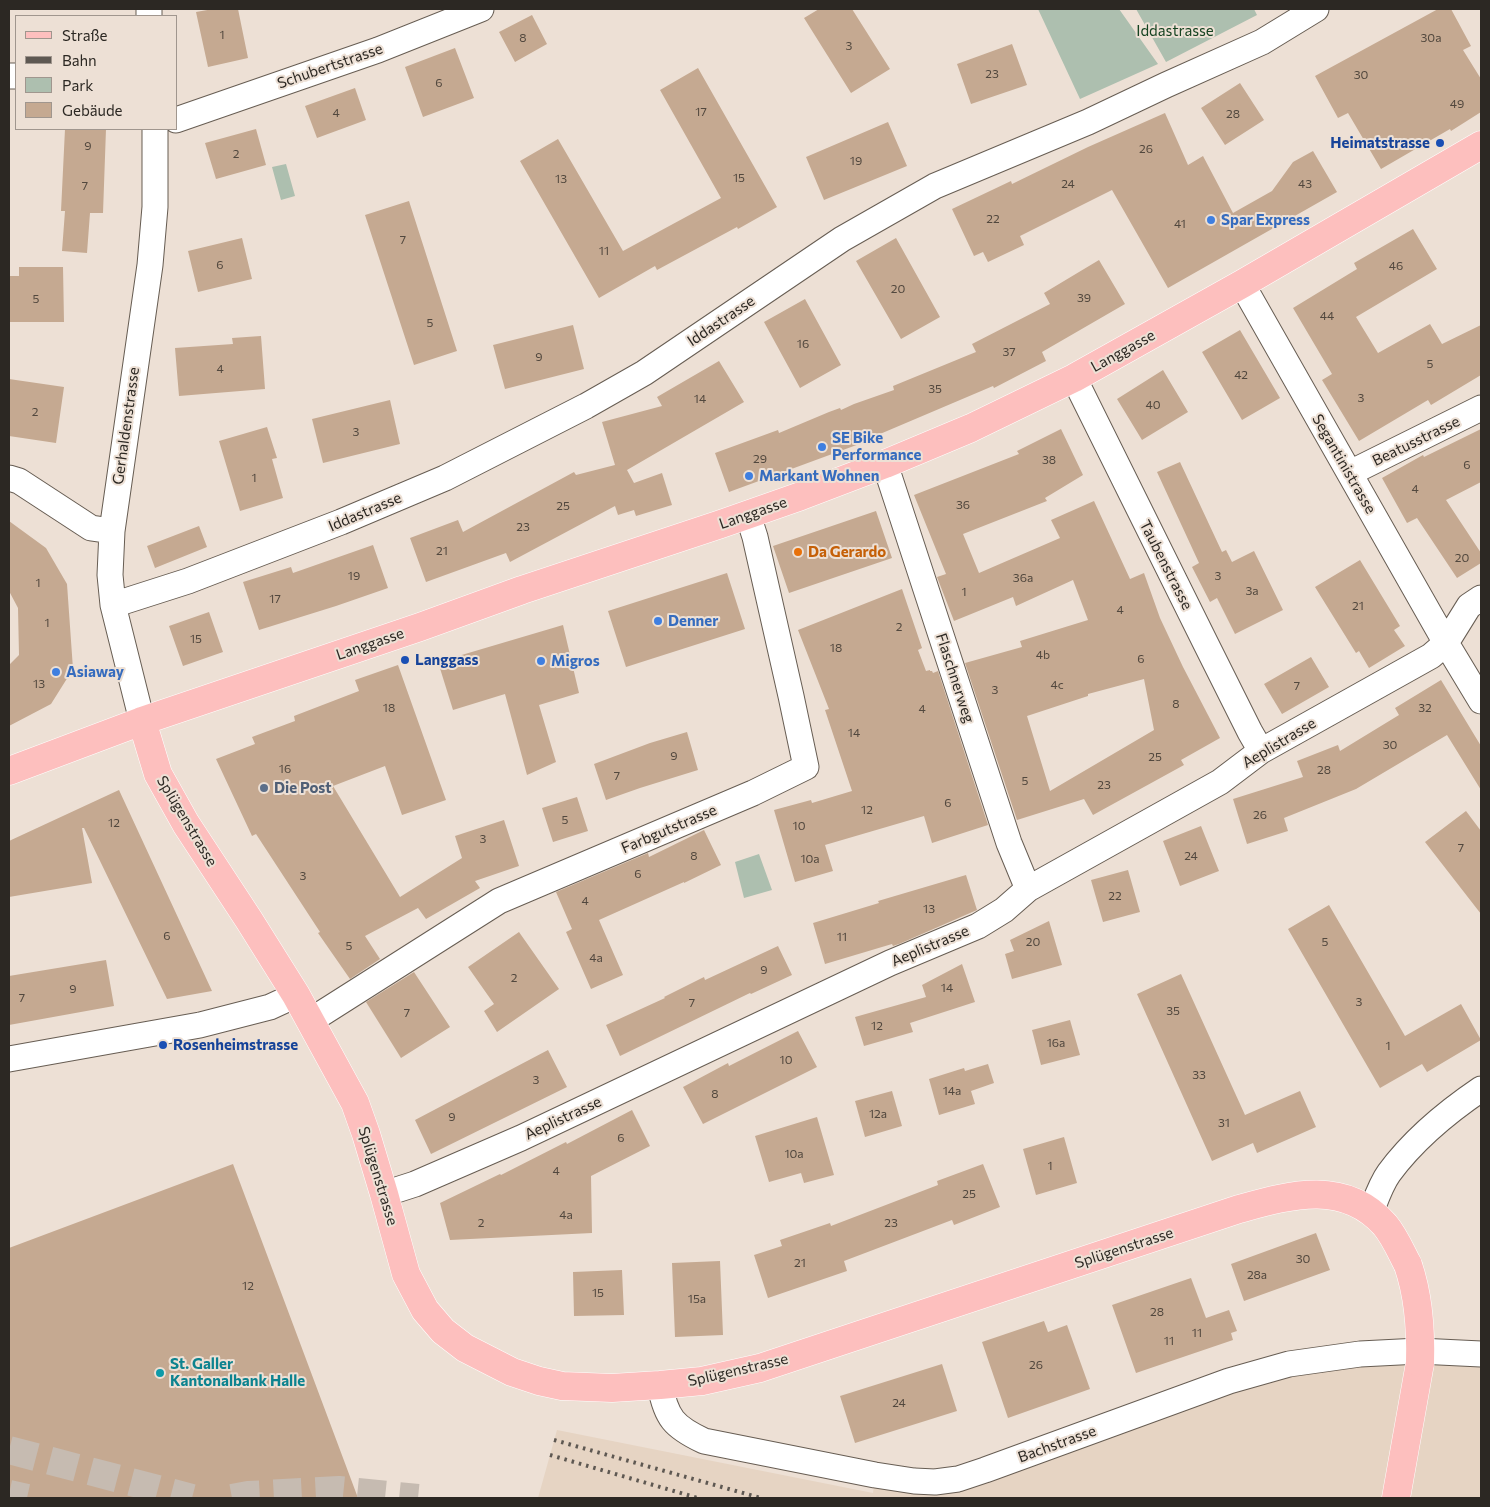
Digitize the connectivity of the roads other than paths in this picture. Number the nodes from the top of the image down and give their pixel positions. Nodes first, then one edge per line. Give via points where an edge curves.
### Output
1 (481, 9) edge
2 (1316, 9) edge
3 (178, 119) edge
4 (155, 130) edge
5 (1481, 146) edge
6 (1242, 284) junction
7 (1074, 378) junction
8 (1481, 408) edge
9 (885, 464) junction
10 (1350, 473) junction
11 (9, 478) edge
12 (748, 515) junction
13 (112, 531) junction
14 (1481, 598) edge
15 (113, 605) junction
16 (1446, 643) junction
17 (1481, 701) edge
18 (142, 721) junction
19 (1262, 750) junction
20 (9, 771) edge
21 (1028, 889) junction
22 (296, 995) junction
23 (310, 1021) junction
24 (9, 1059) edge
25 (1481, 1089) edge
26 (384, 1194) junction
27 (1371, 1212) junction
28 (1481, 1354) edge
29 (660, 1385) junction
30 (1396, 1498) edge

1 - 3 street, Schubertstrasse via 378,50
2 - 15 street, Iddastrasse via 1262,42 1088,122 935,186 842,239 644,373 445,478 188,581
4 - 13 street, Gerhaldenstrasse via 155,207 150,265
5 - 6 main road, Langgasse
6 - 7 main road, Langgasse
6 - 10 street, Segantinistrasse
7 - 9 main road, Langgasse via 971,428
7 - 19 street, Taubenstrasse via 1250,732
8 - 10 street, Beatusstrasse
9 - 12 main road, Langgasse
9 - 21 street, Flaschnerweg via 1006,834
10 - 16 street, Segantinistrasse
11 - 13 street via 19,481 91,528
12 - 18 main road, Langgasse
12 - 23 street, Farbgutstrasse via 806,767 753,793 499,901
13 - 15 street, Gerhaldenstrasse via 110,575
14 - 16 street via 1469,606
15 - 18 street, Gerhaldenstrasse
16 - 17 street, Segantinistrasse
16 - 19 street, Aeplistrasse via 1431,656
18 - 20 main road, Langgasse
18 - 22 main road, Splügenstrasse via 162,782
19 - 21 street, Aeplistrasse via 1220,782
21 - 26 street, Aeplistrasse via 1004,910 978,926 881,967 521,1138
22 - 23 main road, Splügenstrasse
22 - 24 street via 270,1007 200,1025
23 - 26 main road, Splügenstrasse via 355,1104
25 - 27 street via 1434,1124 1414,1144 1388,1174
26 - 29 main road, Splügenstrasse via 406,1274 415,1292 425,1310 464,1348 512,1372 562,1386 612,1388
27 - 29 main road, Splügenstrasse via 1340,1197 1323,1194 1288,1196 1239,1209 760,1368 702,1381
27 - 30 main road, Splügenstrasse, bridge via 1389,1231 1408,1265 1419,1315 1420,1363
28 - 29 street, Bachstrasse via 1418,1351 1360,1354 1289,1364 1230,1381 958,1479 936,1482 875,1475 704,1441 675,1423 666,1408

